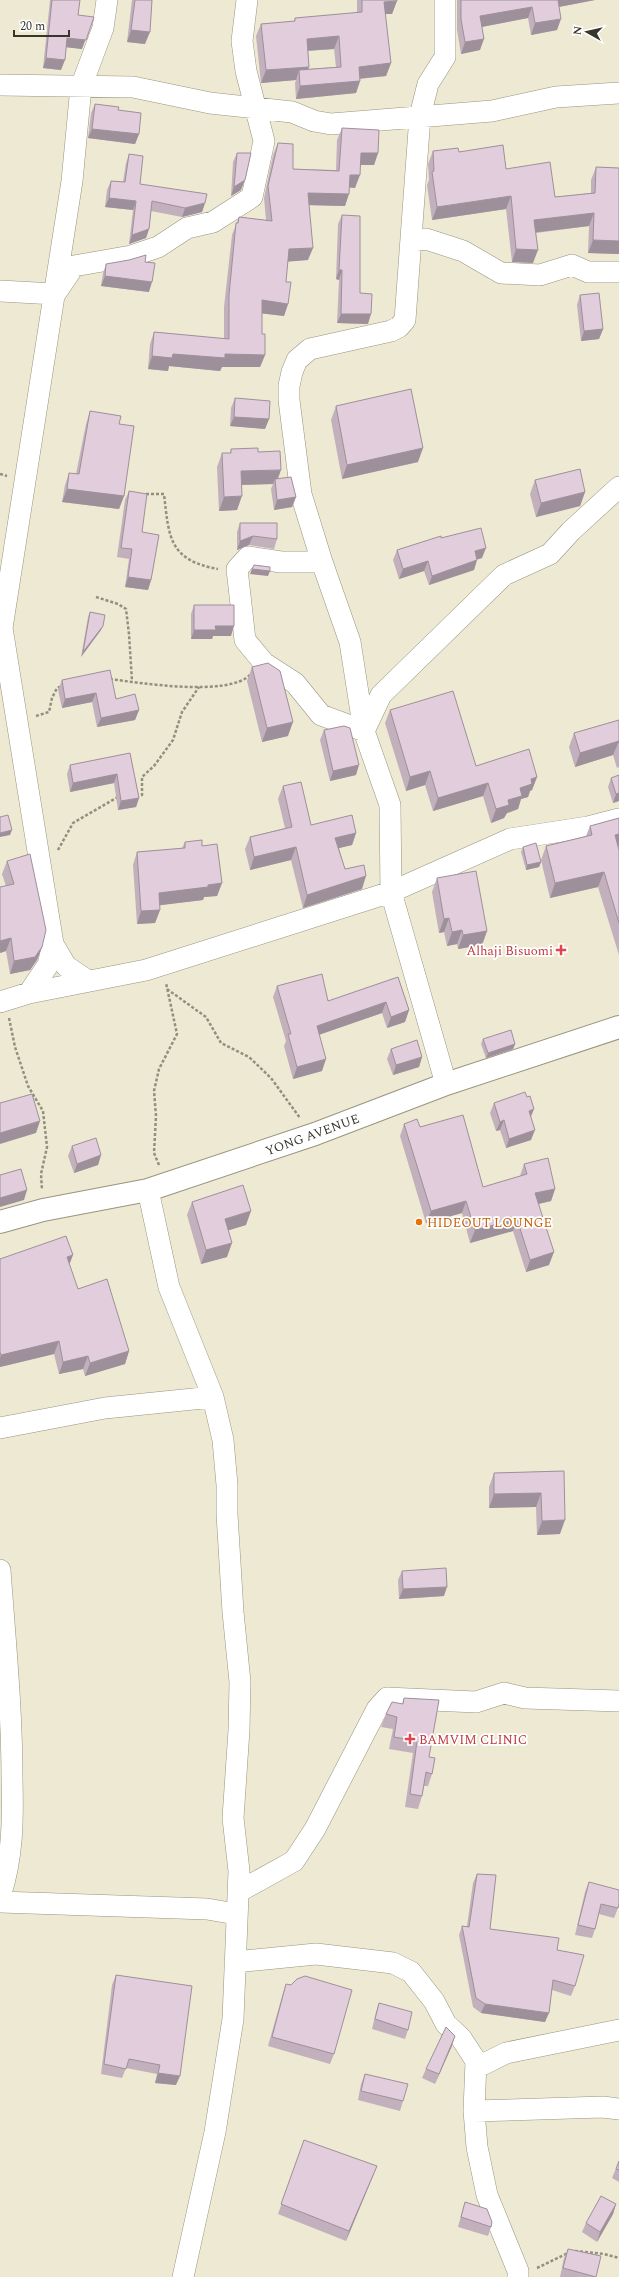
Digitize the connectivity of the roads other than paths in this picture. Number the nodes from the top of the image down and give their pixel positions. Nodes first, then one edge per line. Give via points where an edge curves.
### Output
1 (107, 0) edge
2 (247, 0) edge
3 (445, 0) edge
4 (0, 85) edge
5 (81, 88) junction
6 (619, 93) edge
7 (257, 107) junction
8 (420, 116) junction
9 (412, 242) junction
10 (619, 272) edge
11 (0, 292) edge
12 (55, 294) junction
13 (619, 487) edge
14 (322, 562) junction
15 (364, 731) junction
16 (619, 819) edge
17 (391, 892) junction
18 (53, 944) junction
19 (88, 981) junction
20 (29, 993) junction
21 (3, 1001) edge
22 (619, 1026) edge
23 (446, 1084) junction
24 (157, 1187) junction
25 (0, 1222) edge
26 (213, 1397) junction
27 (0, 1428) edge
28 (0, 1570) edge
29 (619, 1702) edge
30 (238, 1892) junction
31 (0, 1896) edge
32 (0, 1902) edge
33 (236, 1914) junction
34 (235, 1962) junction
35 (619, 2030) edge
36 (476, 2061) junction
37 (619, 2109) edge
38 (474, 2111) junction
39 (525, 2274) edge
40 (183, 2277) edge

1 - 5 street via 103,28
2 - 7 street via 242,41 246,71
3 - 8 street via 445,56 428,84
4 - 5 street
5 - 7 street via 133,87 210,103
5 - 12 street via 72,181
6 - 8 street via 556,97 492,111
7 - 8 street via 292,112 314,121 331,124
7 - 12 street via 264,140 252,197 213,222 187,228 158,247 131,256 74,266
8 - 9 street
9 - 10 street via 426,239 463,251 501,273 540,275 572,265 588,272
9 - 14 street via 405,320 399,327 310,349 297,360 292,372 289,400 300,494
11 - 12 street
12 - 18 street via 2,628
13 - 15 street via 550,554 504,575 381,695
14 - 15 street via 350,642
14 - 15 street via 281,562 248,557 237,569 245,640 264,663 295,683 321,715
15 - 17 street via 390,805
16 - 17 street via 510,840
17 - 19 street via 146,970
17 - 23 street
18 - 19 street via 66,966
18 - 20 street via 48,965
19 - 20 street
20 - 21 street
22 - 23 street, YONG AVENUE
23 - 24 street, YONG AVENUE via 314,1134
24 - 25 street, YONG AVENUE via 43,1210
24 - 26 street via 169,1287
26 - 27 street via 105,1408
26 - 30 street via 226,1460 232,1605 240,1682 233,1818 239,1871
28 - 31 street via 12,1732 13,1824 10,1852
29 - 30 street via 525,1698 504,1693 476,1702 388,1698 377,1709 315,1829 294,1861
30 - 33 street
32 - 33 street via 207,1910
33 - 34 street
34 - 36 street via 316,1954 393,1963 411,1972 423,1985 446,2024 461,2038
34 - 40 street via 233,2019 226,2067 215,2132
35 - 36 street via 506,2053 484,2064
36 - 38 street
37 - 38 street via 603,2107
38 - 39 street via 477,2147 487,2196 518,2271

